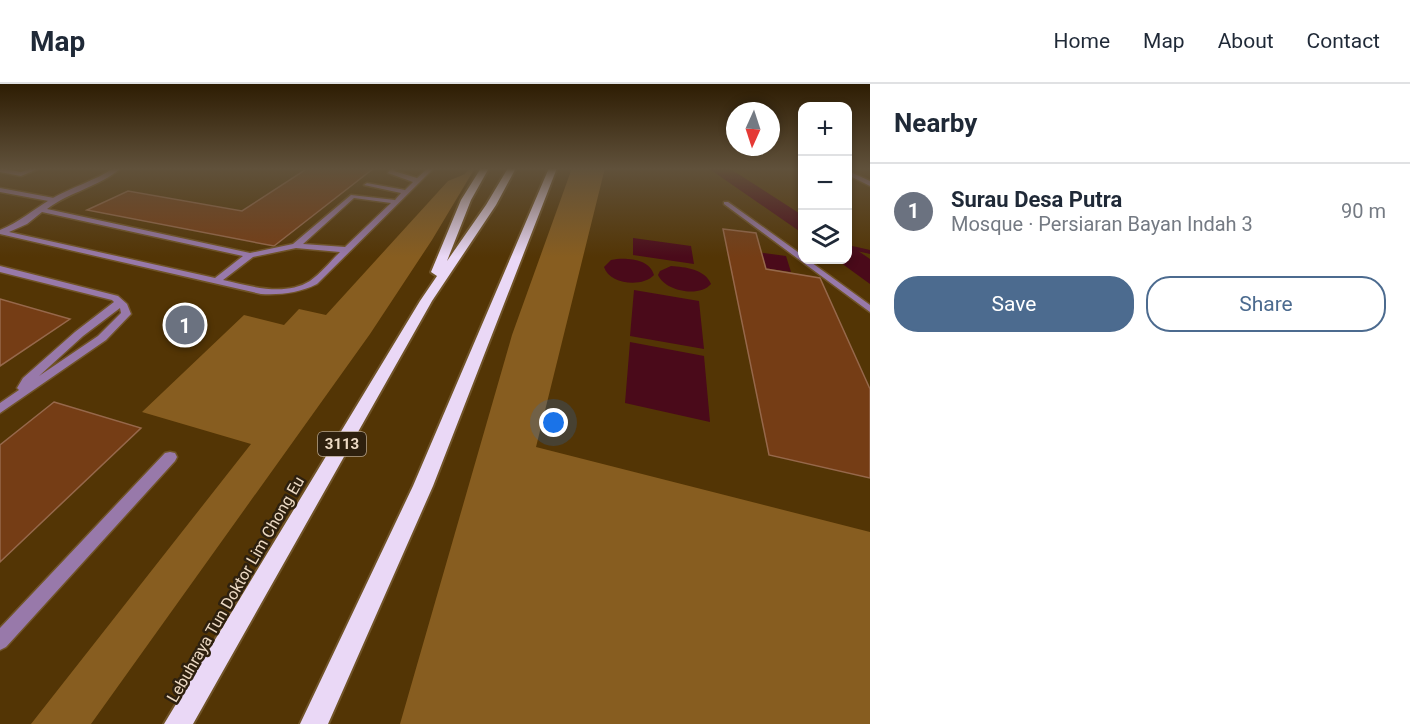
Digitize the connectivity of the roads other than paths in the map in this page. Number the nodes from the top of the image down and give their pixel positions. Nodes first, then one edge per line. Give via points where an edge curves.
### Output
1 (42, 198) edge
2 (59, 198) edge
3 (351, 198) edge
4 (367, 198) edge
5 (401, 198) edge
6 (467, 198) edge
7 (494, 198) edge
8 (541, 198) edge
9 (54, 200) junction
10 (397, 202) junction
11 (726, 202) dead end
12 (42, 210) junction
13 (1, 232) edge
14 (296, 246) junction
15 (347, 250) junction
16 (250, 255) junction
17 (798, 255) edge
18 (810, 264) edge
19 (0, 269) edge
20 (216, 281) junction
21 (426, 301) junction
22 (121, 302) junction
23 (870, 309) edge
24 (20, 395) junction
25 (0, 409) edge
26 (170, 457) dead end
27 (0, 641) edge
28 (178, 724) edge
29 (314, 724) edge

1 - 9 street
2 - 9 street
3 - 14 street
4 - 10 street
5 - 10 street
6 - 21 highway
7 - 21 highway, Lebuhraya Tun Doktor Lim Chong Eu / 3113
8 - 29 highway via 423,486
9 - 12 street
10 - 15 street
11 - 17 street
12 - 13 street
12 - 16 street
13 - 20 street
14 - 15 street
14 - 16 street
15 - 20 street via 303,288 261,291
16 - 20 street
18 - 23 street
19 - 22 street
21 - 28 highway, Lebuhraya Tun Doktor Lim Chong Eu / 3113
22 - 24 street via 27,381
22 - 24 street via 126,314 102,338
24 - 25 street
26 - 27 street

